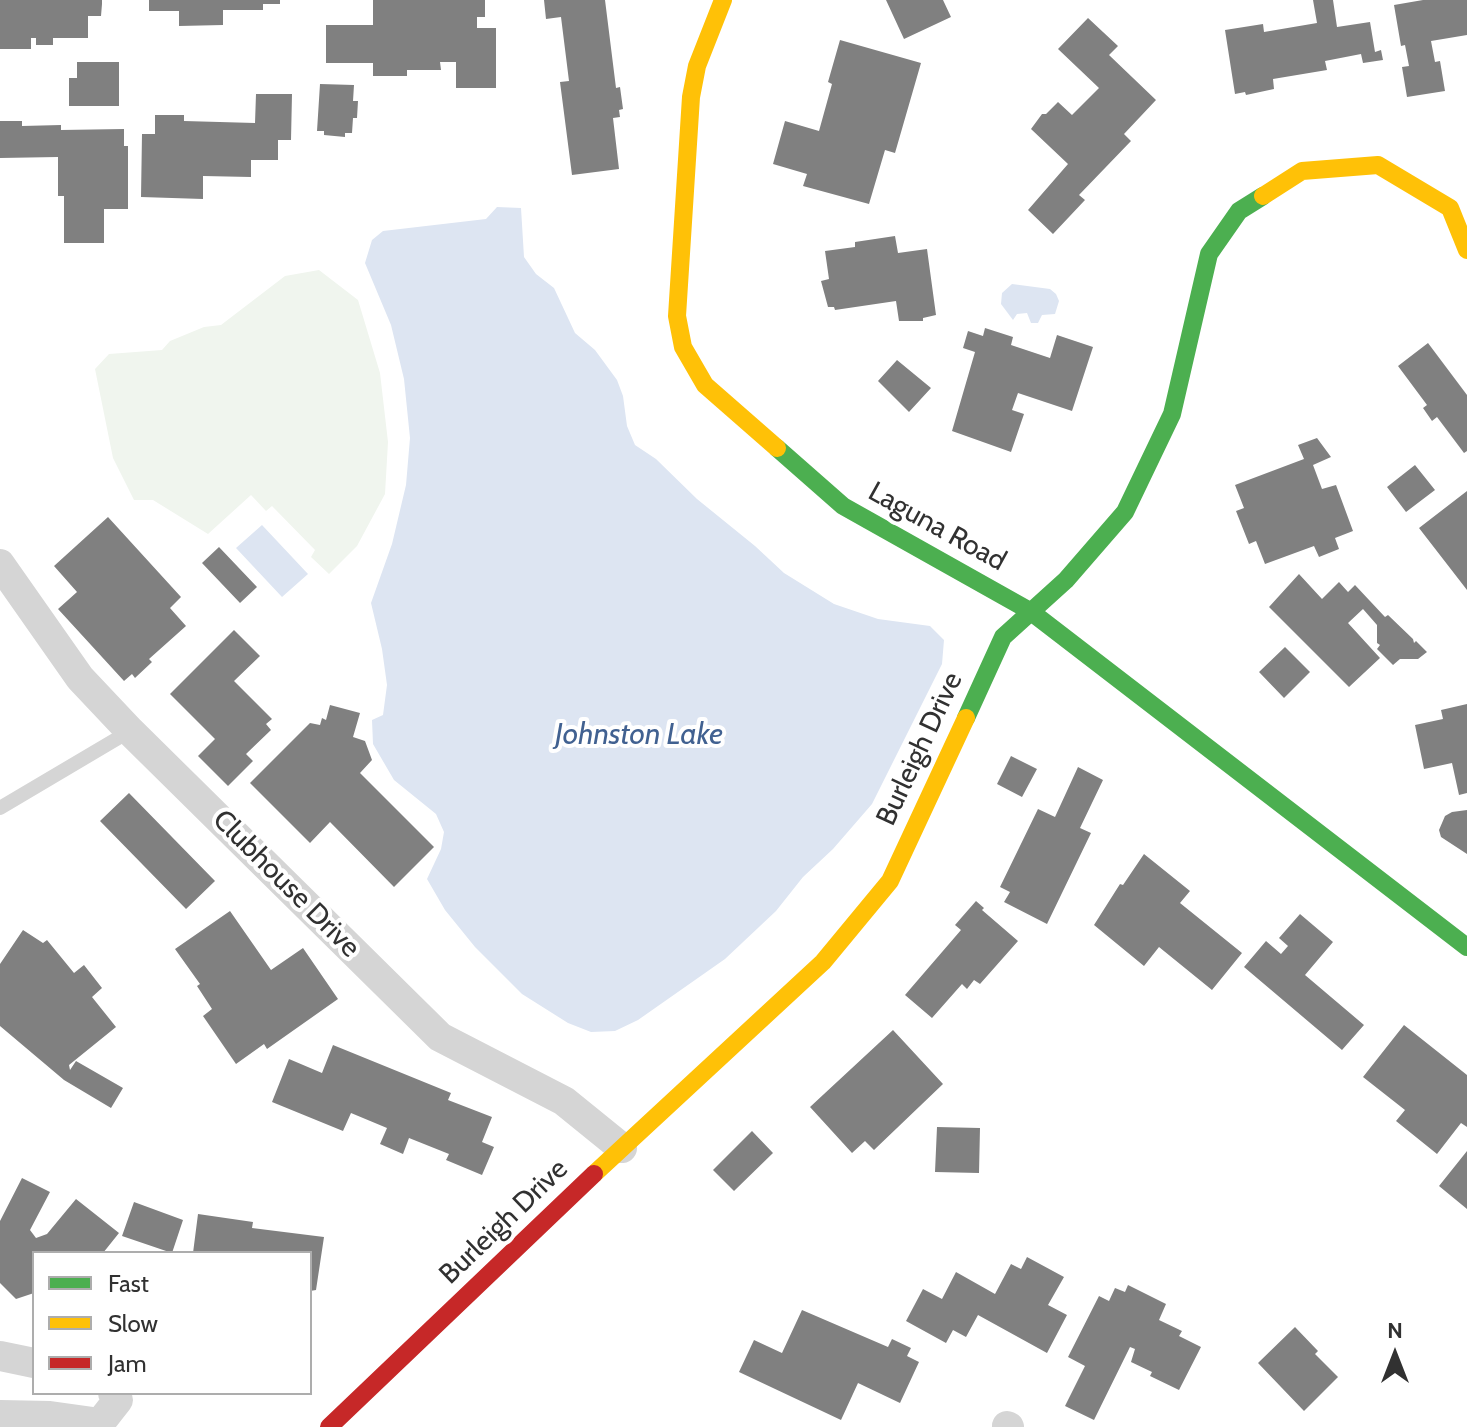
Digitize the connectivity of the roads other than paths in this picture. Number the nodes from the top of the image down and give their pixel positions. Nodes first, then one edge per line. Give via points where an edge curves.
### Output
1 (723, 0) edge
2 (1467, 250) edge
3 (0, 564) edge
4 (1030, 611) junction
5 (130, 731) junction
6 (0, 808) edge
7 (1467, 947) edge
8 (622, 1148) junction
9 (0, 1356) edge
10 (32, 1363) edge
11 (114, 1395) edge
12 (0, 1415) edge
13 (329, 1427) edge

1 - 4 street, Laguna Road via 697,66 691,97 677,316 683,347 705,385 843,506
2 - 4 street, Burleigh Drive via 1450,208 1378,165 1302,171 1239,211 1209,254 1172,414 1125,512 1066,580
3 - 5 street, Clubhouse Drive via 80,678
4 - 7 street, Laguna Road
4 - 8 street, Burleigh Drive via 1003,637 890,881 823,962
5 - 6 lane
5 - 8 street, Clubhouse Drive via 440,1037 564,1101
8 - 13 street, Burleigh Drive
9 - 10 street
11 - 12 street via 118,1400 100,1423

